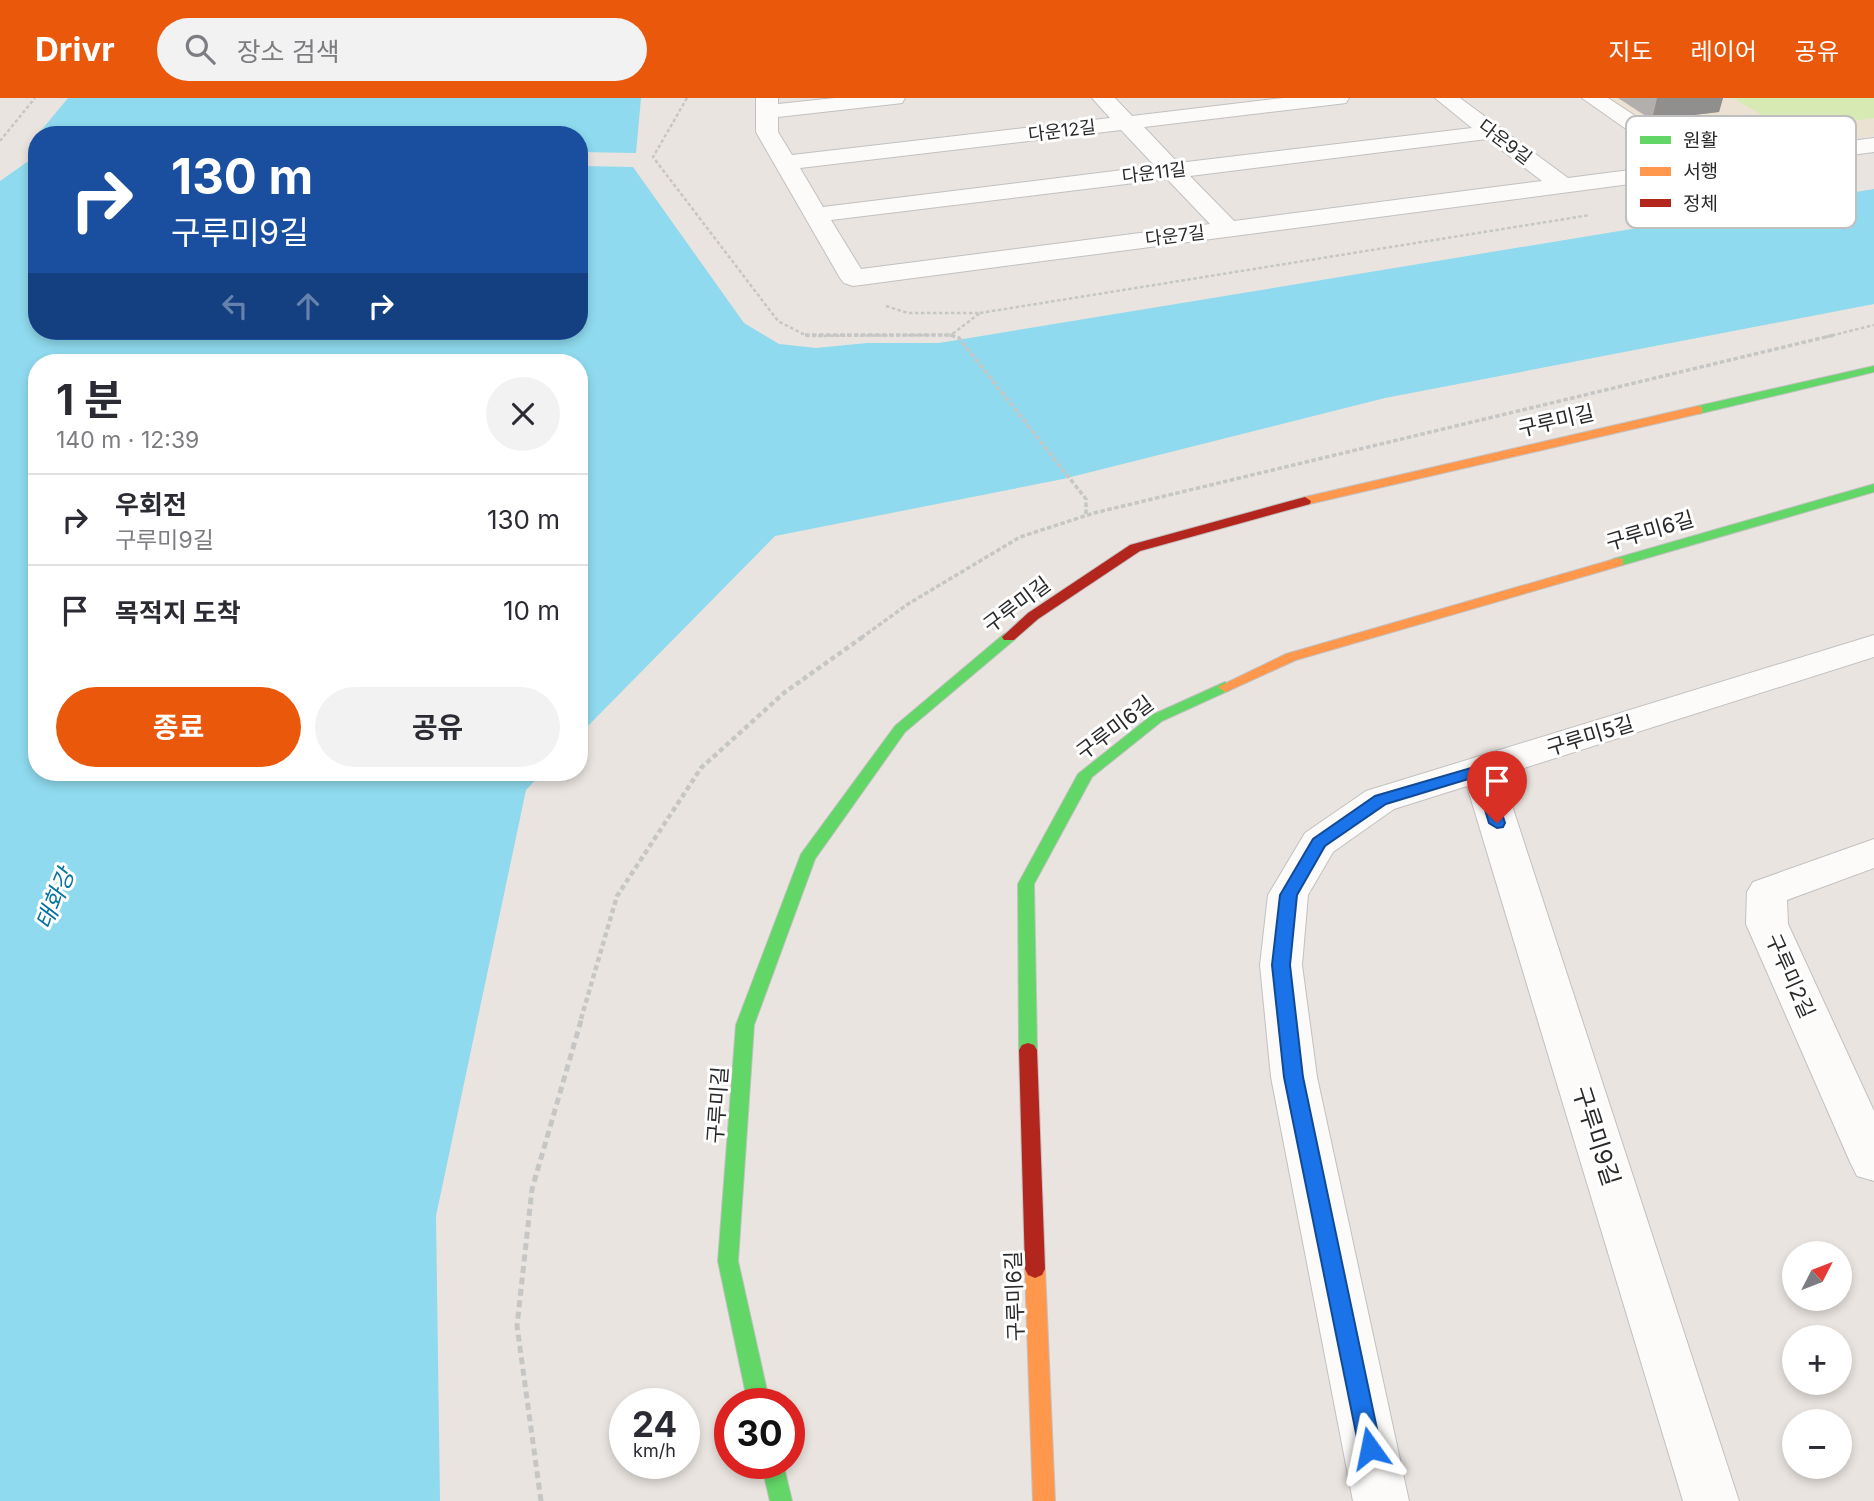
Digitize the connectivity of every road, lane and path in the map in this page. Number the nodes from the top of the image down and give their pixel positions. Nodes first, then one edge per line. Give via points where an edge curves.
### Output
1 (35, 98) edge
2 (687, 98) edge
3 (894, 98) edge
4 (1103, 98) edge
5 (1338, 98) edge
6 (1446, 98) edge
7 (1593, 98) edge
8 (767, 105) edge
9 (1626, 120) edge
10 (1127, 123) junction
11 (1492, 132) junction
12 (0, 141) edge
13 (1874, 145) edge
14 (1856, 147) edge
15 (785, 163) junction
16 (1172, 171) junction
17 (1626, 178) edge
18 (1564, 186) junction
19 (1596, 214) dead end
20 (815, 215) junction
21 (1228, 229) junction
22 (893, 273) junction
23 (979, 313) junction
24 (1874, 325) edge
25 (951, 335) junction
26 (1874, 369) edge
27 (1874, 488) edge
28 (1086, 515) junction
29 (1874, 646) edge
30 (1481, 770) junction
31 (1874, 853) edge
32 (1874, 1162) edge
33 (756, 1388) edge
34 (775, 1479) edge
35 (541, 1501) edge
36 (780, 1501) edge
37 (1044, 1501) edge
38 (1381, 1501) edge
39 (1711, 1501) edge

1 - 12 path
2 - 25 path via 653,156 778,321 807,335
3 - 8 street
4 - 10 street
5 - 10 street, 다운12길
6 - 11 street, 다운9길
7 - 9 street
8 - 15 street, 다운7길 via 767,132
10 - 15 street, 다운12길
10 - 16 street
11 - 16 street, 다운11길
11 - 18 street, 다운9길
13 - 14 street, 다운7길
15 - 20 street, 다운7길
16 - 20 street, 다운11길
16 - 21 street
17 - 18 street, 다운7길
18 - 21 street, 다운7길
19 - 23 path
20 - 22 street, 다운7길 via 853,278
21 - 22 street, 다운7길
22 - 23 path via 865,300 908,313
23 - 25 path
24 - 28 path
25 - 28 path via 959,338 1086,499
26 - 33 street, 구루미길 via 1289,505 1135,548 1033,616 900,729 807,858 745,1025 728,1262
27 - 37 street, 구루미6길 via 1291,657 1157,718 1086,774 1026,884
28 - 35 path via 1020,537 908,604 785,692 701,768 617,897 532,1189 517,1326
29 - 30 street, 구루미5길
30 - 38 street, 구루미5길 via 1380,800 1319,843 1288,895 1281,965 1294,1077
30 - 39 street, 구루미9길
31 - 32 street, 구루미2길 via 1767,892 1767,924
34 - 36 street

